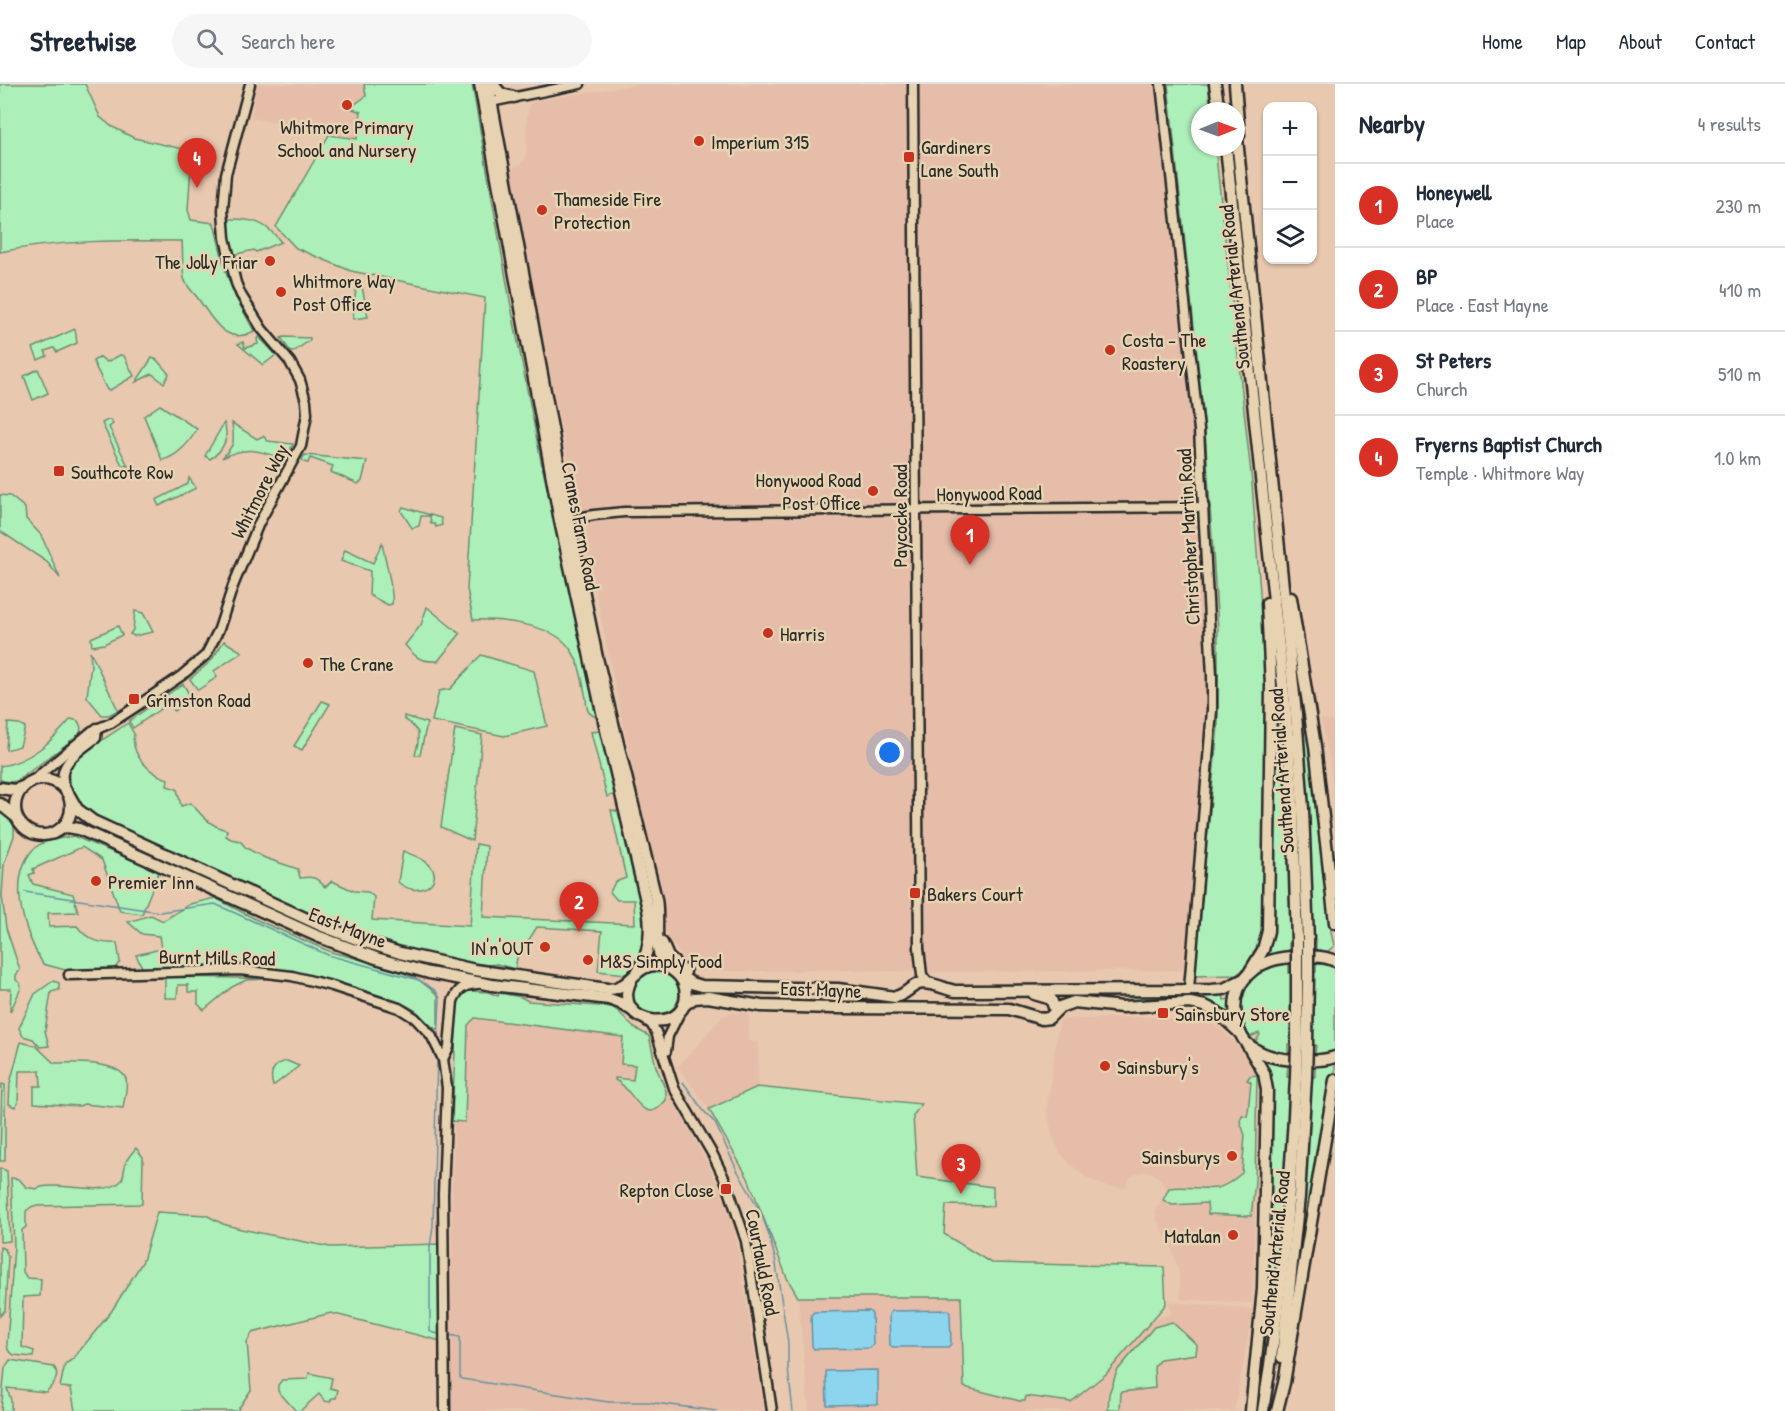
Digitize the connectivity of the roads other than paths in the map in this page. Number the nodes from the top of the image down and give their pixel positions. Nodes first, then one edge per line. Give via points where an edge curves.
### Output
1 (250, 84) edge
2 (480, 84) edge
3 (488, 84) edge
4 (493, 84) edge
5 (579, 84) edge
6 (913, 84) edge
7 (1161, 84) edge
8 (1215, 84) edge
9 (1220, 84) edge
10 (1233, 84) edge
11 (514, 97) junction
12 (1219, 102) edge
13 (1221, 102) edge
14 (1234, 102) edge
15 (487, 103) junction
16 (1227, 156) edge
17 (1237, 156) edge
18 (1238, 206) junction
19 (1270, 458) junction
20 (1262, 500) junction
21 (1204, 507) junction
22 (915, 510) junction
23 (564, 520) junction
24 (97, 728) junction
25 (28, 784) junction
26 (0, 788) edge
27 (67, 792) junction
28 (0, 804) edge
29 (15, 816) junction
30 (60, 829) junction
31 (658, 918) junction
32 (1335, 922) edge
33 (1302, 941) junction
34 (919, 948) junction
35 (1335, 961) edge
36 (672, 970) junction
37 (635, 974) junction
38 (69, 975) dead end
39 (1246, 976) junction
40 (929, 984) junction
41 (492, 985) junction
42 (725, 986) junction
43 (913, 988) junction
44 (1189, 989) junction
45 (1022, 991) junction
46 (929, 1008) junction
47 (681, 1009) junction
48 (1055, 1010) junction
49 (640, 1017) junction
50 (1240, 1033) junction
51 (1248, 1046) junction
52 (1335, 1057) edge
53 (443, 1059) junction
54 (667, 1064) junction
55 (1301, 1077) junction
56 (1335, 1080) edge
57 (445, 1411) edge
58 (772, 1411) edge
59 (1251, 1411) edge
60 (1263, 1411) edge
61 (1275, 1411) edge

1 - 24 street, Whitmore Way via 226,174 225,238 241,295 300,380 307,423 294,461 251,542 206,655 137,706
2 - 15 main road, Cranes Farm Road
3 - 15 main road, Cranes Farm Road
4 - 11 main road via 501,94
5 - 11 street
6 - 22 street, Paycocke Road
7 - 21 street, Christopher Martin Road
8 - 12 main road
9 - 13 main road
10 - 14 main road
10 - 18 main road
11 - 15 street
15 - 23 main road, Cranes Farm Road
16 - 18 main road
17 - 18 main road, Southend Arterial Road
18 - 19 main road, Southend Arterial Road
18 - 20 main road, Southend Arterial Road
19 - 32 main road via 1312,726
19 - 33 main road, Southend Arterial Road via 1299,746 1304,830
20 - 33 main road, Southend Arterial Road via 1287,735
20 - 39 main road via 1271,686 1269,922 1265,945
21 - 22 street, Honywood Road
21 - 44 street, Christopher Martin Road via 1212,710
22 - 23 street, Honywood Road via 624,512
22 - 34 street, Paycocke Road
23 - 31 main road, Cranes Farm Road
23 - 37 main road, Cranes Farm Road via 606,734 648,909 648,944
24 - 25 street, Whitmore Way
24 - 27 street, Whitmore Way via 96,738 64,767 62,781
25 - 26 main road via 14,790
25 - 27 main road via 41,778 51,779
25 - 29 main road via 16,797
27 - 30 main road via 71,812
27 - 37 main road, East Mayne via 80,812 97,823 365,942 475,970 604,989 620,988
28 - 29 main road
29 - 30 main road via 31,832 45,834
30 - 41 main road, East Mayne via 79,829 348,949 429,973
31 - 36 main road, Cranes Farm Road via 658,954
31 - 42 main road via 668,957 694,978
33 - 55 main road, Southend Arterial Road, bridge
34 - 40 street, Paycocke Road via 922,975
34 - 43 street, Paycocke Road
35 - 39 main road, East Mayne via 1321,957 1277,958 1262,963
36 - 37 main road via 647,966
36 - 42 main road, East Mayne via 694,984
36 - 47 main road via 681,979 685,993
37 - 49 main road via 628,994 630,1005
38 - 53 street, Burnt Mills Road via 240,970 292,976 399,1008 431,1035
39 - 44 main road, East Mayne via 1219,990
39 - 50 main road via 1235,1009
40 - 43 main road, East Mayne
40 - 45 main road, East Mayne via 955,991
41 - 49 main road, East Mayne via 609,999
41 - 53 street, Burnt Mills Road via 469,985 456,994 449,1047
42 - 43 main road, East Mayne via 854,990 895,997
43 - 46 main road via 914,1003
44 - 45 main road, East Mayne
45 - 48 main road, East Mayne via 1048,997
46 - 47 main road, East Mayne via 761,1005 704,996 688,1001
46 - 48 main road, East Mayne via 1009,1009 1042,1019
47 - 49 main road via 657,1022
47 - 54 street, Courtauld Road via 668,1036
48 - 50 main road, East Mayne via 1074,1002 1122,1007 1197,1004 1217,1012
49 - 54 street, Courtauld Road via 656,1032
50 - 51 main road
51 - 52 main road via 1280,1059 1314,1061
51 - 59 main road via 1264,1073 1267,1090 1263,1289
53 - 57 street, Burnt Mills Road via 447,1094 443,1194
54 - 58 street, Courtauld Road via 677,1095 713,1155 741,1223
55 - 60 main road, Southend Arterial Road
55 - 61 main road, Southend Arterial Road via 1295,1240
56 - 61 main road via 1284,1383

